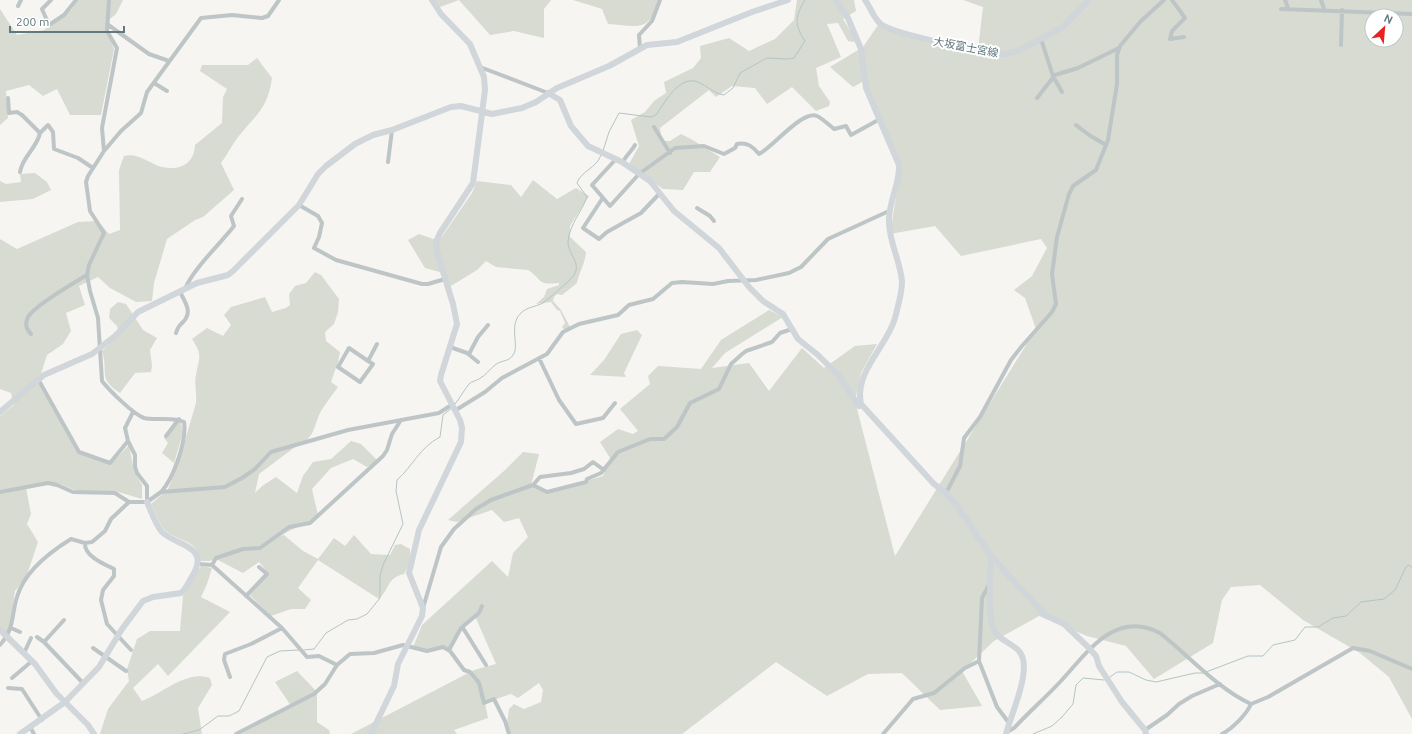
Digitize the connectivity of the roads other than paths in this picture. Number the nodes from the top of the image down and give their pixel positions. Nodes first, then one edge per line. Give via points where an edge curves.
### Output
1 (21, 0) edge
2 (51, 0) edge
3 (70, 0) edge
4 (109, 0) edge
5 (279, 0) edge
6 (432, 0) edge
7 (660, 0) edge
8 (788, 0) edge
9 (836, 0) edge
10 (865, 0) edge
11 (1089, 0) edge
12 (1164, 0) edge
13 (1172, 0) edge
14 (1285, 0) edge
15 (1321, 0) edge
16 (75, 2) edge
17 (18, 6) dead end
18 (1288, 8) junction
19 (1281, 9) dead end
20 (1324, 9) junction
21 (1342, 10) junction
22 (1412, 14) edge
23 (107, 24) junction
24 (1184, 37) dead end
25 (1040, 40) junction
26 (1341, 45) dead end
27 (640, 48) junction
28 (1119, 48) junction
29 (169, 61) junction
30 (480, 67) junction
31 (1054, 76) junction
32 (154, 83) junction
33 (167, 92) dead end
34 (1062, 92) dead end
35 (548, 93) junction
36 (8, 98) dead end
37 (1037, 98) dead end
38 (481, 112) junction
39 (880, 120) junction
40 (1076, 125) dead end
41 (654, 127) dead end
42 (392, 130) junction
43 (40, 133) junction
44 (635, 145) dead end
45 (1106, 145) junction
46 (104, 151) junction
47 (670, 153) junction
48 (616, 158) junction
49 (388, 162) dead end
50 (623, 162) junction
51 (92, 168) junction
52 (20, 172) dead end
53 (640, 174) junction
54 (660, 193) junction
55 (242, 199) dead end
56 (602, 199) junction
57 (299, 205) junction
58 (697, 208) dead end
59 (889, 211) junction
60 (714, 221) dead end
61 (87, 275) junction
62 (445, 279) junction
63 (744, 281) junction
64 (182, 290) junction
65 (488, 325) dead end
66 (792, 329) junction
67 (176, 332) dead end
68 (31, 334) dead end
69 (377, 344) dead end
70 (450, 347) junction
71 (100, 348) junction
72 (469, 354) junction
73 (539, 358) junction
74 (368, 361) junction
75 (478, 362) dead end
76 (38, 379) junction
77 (615, 403) dead end
78 (861, 404) junction
79 (454, 407) junction
80 (0, 412) edge
81 (133, 412) junction
82 (179, 419) junction
83 (401, 420) junction
84 (166, 436) dead end
85 (128, 441) junction
86 (604, 470) junction
87 (534, 486) junction
88 (0, 492) edge
89 (161, 492) junction
90 (946, 494) junction
91 (129, 502) junction
92 (147, 502) junction
93 (85, 543) junction
94 (991, 556) junction
95 (198, 564) junction
96 (212, 565) junction
97 (259, 567) dead end
98 (991, 582) junction
99 (246, 596) junction
100 (482, 606) dead end
101 (422, 608) junction
102 (64, 620) dead end
103 (11, 628) junction
104 (282, 628) junction
105 (461, 628) junction
106 (0, 630) edge
107 (20, 632) dead end
108 (117, 636) junction
109 (7, 637) junction
110 (31, 638) dead end
111 (36, 638) dead end
112 (44, 642) junction
113 (0, 645) edge
114 (408, 647) junction
115 (93, 648) dead end
116 (1089, 648) junction
117 (131, 650) dead end
118 (449, 650) junction
119 (24, 653) junction
120 (106, 658) junction
121 (32, 661) junction
122 (979, 661) junction
123 (337, 664) junction
124 (486, 665) dead end
125 (1412, 669) edge
126 (126, 671) dead end
127 (230, 677) dead end
128 (12, 678) dead end
129 (82, 683) junction
130 (1220, 684) junction
131 (8, 688) dead end
132 (66, 702) junction
133 (1251, 704) junction
134 (42, 720) junction
135 (1009, 723) junction
136 (30, 728) junction
137 (1145, 732) edge
138 (1006, 733) edge
139 (20, 734) edge
140 (34, 734) edge
141 (94, 734) edge
142 (236, 734) edge
143 (371, 734) edge
144 (509, 734) edge
145 (882, 734) edge
146 (1222, 734) edge

1 - 17 street
2 - 16 street via 42,9 49,25 64,15
3 - 16 street
4 - 23 street
5 - 29 street via 268,16 262,18 232,15 201,18
6 - 30 street via 441,14 466,37
7 - 27 street via 652,21 639,35
8 - 27 street via 678,42 654,43
9 - 39 street via 848,18 861,49 866,88
10 - 25 street, 大坂富士宮線 via 878,22 888,29 922,38 999,54 1018,51
11 - 25 street, 大坂富士宮線 via 1063,27
12 - 28 street via 1125,38
13 - 24 street via 1185,18 1180,26 1172,31 1170,39
14 - 18 street
15 - 20 street
18 - 19 street
18 - 20 street
20 - 21 street
21 - 22 street
21 - 26 street
23 - 29 street via 149,54
23 - 46 street via 107,31 117,48 102,128
25 - 31 street
27 - 35 street via 610,66
28 - 31 street via 1078,68
28 - 45 street via 1113,117
29 - 32 street
30 - 35 street
30 - 38 street via 485,90
31 - 34 street
31 - 37 street
32 - 33 street
32 - 46 street via 145,97 141,112
35 - 38 street via 522,108 499,114
35 - 48 street via 560,100 575,133 588,146
36 - 43 street via 9,113 17,112 22,115
38 - 42 street via 461,106 451,107
38 - 62 street via 473,183 436,242
39 - 47 street via 851,135 846,126 834,129 817,116 808,116 759,154 749,144 742,143 724,154 704,146 675,148
39 - 59 street via 899,165 899,178
40 - 45 street
41 - 47 street
42 - 49 street
42 - 57 street via 365,138 326,166 318,174
43 - 51 street via 48,125 53,132 54,150 78,158
43 - 52 street via 39,140 20,165
44 - 50 street
45 - 90 street via 1096,170 1073,186 1069,194 1052,264 1056,304 1011,360 980,417 964,438 960,466
46 - 51 street
47 - 53 street
48 - 50 street
48 - 56 street via 592,185
50 - 53 street
51 - 61 street via 86,182 90,211 104,233
53 - 54 street
53 - 56 street via 610,206
54 - 56 street via 641,213 606,232 599,239 583,228
54 - 63 street via 674,211 719,248
55 - 64 street via 231,216 234,226
57 - 62 street via 318,216 322,223 314,248 336,260 422,284
57 - 64 street via 228,275
58 - 60 street
59 - 63 street via 828,239 801,268 789,273
59 - 78 street via 889,233 902,279 901,292 889,335 861,382
61 - 68 street via 33,311 26,323
61 - 71 street via 98,318
62 - 70 street via 457,324
63 - 66 street via 763,301 783,314
63 - 73 street via 706,285 672,283 653,299 629,305 618,315 579,324 563,332 547,354
64 - 67 street via 188,314
64 - 71 street via 138,312
65 - 72 street
66 - 78 street via 798,339 839,376 859,406
66 - 86 street via 780,333 772,342 741,355 731,364 719,389 690,403 677,427 664,439 650,439 618,452
69 - 74 street
70 - 72 street
70 - 79 street via 440,382
71 - 76 street
71 - 81 street via 102,380
72 - 75 street
73 - 77 street via 559,400 576,424 603,418
73 - 79 street via 502,378 485,392
74 - 74 street via 349,348 338,367 360,382 373,364
76 - 80 street
76 - 85 street via 79,452 110,463
78 - 90 street via 928,478
79 - 83 street via 438,413
79 - 101 street via 462,428 461,442 419,530 410,566 411,580
81 - 82 street via 144,418
81 - 85 street via 125,428
82 - 84 street
82 - 89 street via 184,422 185,437 172,474
83 - 89 street via 348,430 271,452 251,472 225,487
83 - 96 street via 383,456 310,523 289,527 260,548 243,549 216,558
85 - 92 street via 135,455 135,467 147,486
86 - 87 street via 586,482 550,492
86 - 87 street via 594,462 584,469 571,473 540,477
87 - 101 street via 491,500 476,509 454,529 441,546
88 - 91 street via 48,483 74,492 115,493
89 - 92 street
90 - 94 street via 958,507
91 - 92 street
91 - 93 street via 111,519 105,531 92,542
92 - 95 street via 162,532 190,548
93 - 103 street via 71,539 47,556 31,573 20,587 16,598
93 - 108 street via 86,550 99,562 114,569 114,576 100,600 107,624
94 - 98 street
94 - 116 street via 1045,615 1064,624
95 - 96 street
95 - 108 street via 184,591 143,601
96 - 99 street
97 - 99 street via 267,574
98 - 122 street via 982,598
98 - 135 street via 990,621 994,631 1020,653 1024,664 1021,684
99 - 104 street
100 - 105 street via 479,613
101 - 114 street via 420,622
102 - 112 street
103 - 107 street
103 - 109 street
104 - 123 street via 307,657 318,656
104 - 127 street via 226,654 224,660
105 - 118 street
105 - 124 street via 464,628
106 - 109 street
108 - 117 street
108 - 120 street
109 - 113 street
109 - 119 street
110 - 119 street
111 - 112 street
112 - 129 street
114 - 118 street via 427,652 443,647
114 - 123 street via 350,654
114 - 143 street via 398,664 394,686
115 - 120 street
116 - 130 street via 1108,634 1126,627 1149,627 1160,633
116 - 137 street via 1122,702
116 - 138 street via 1060,681
118 - 144 street via 479,684 484,703 494,699
119 - 121 street
120 - 126 street
120 - 129 street
121 - 128 street
121 - 132 street
122 - 135 street via 997,707
122 - 145 street via 965,668 934,693 913,699
123 - 142 street via 325,684 314,694
125 - 133 street via 1370,651 1353,648 1268,697
129 - 132 street
130 - 133 street
130 - 137 street via 1179,704
131 - 134 street via 22,689
132 - 134 street
132 - 141 street via 92,728
133 - 146 street via 1249,710
134 - 136 street
135 - 138 street
136 - 139 street
136 - 140 street

